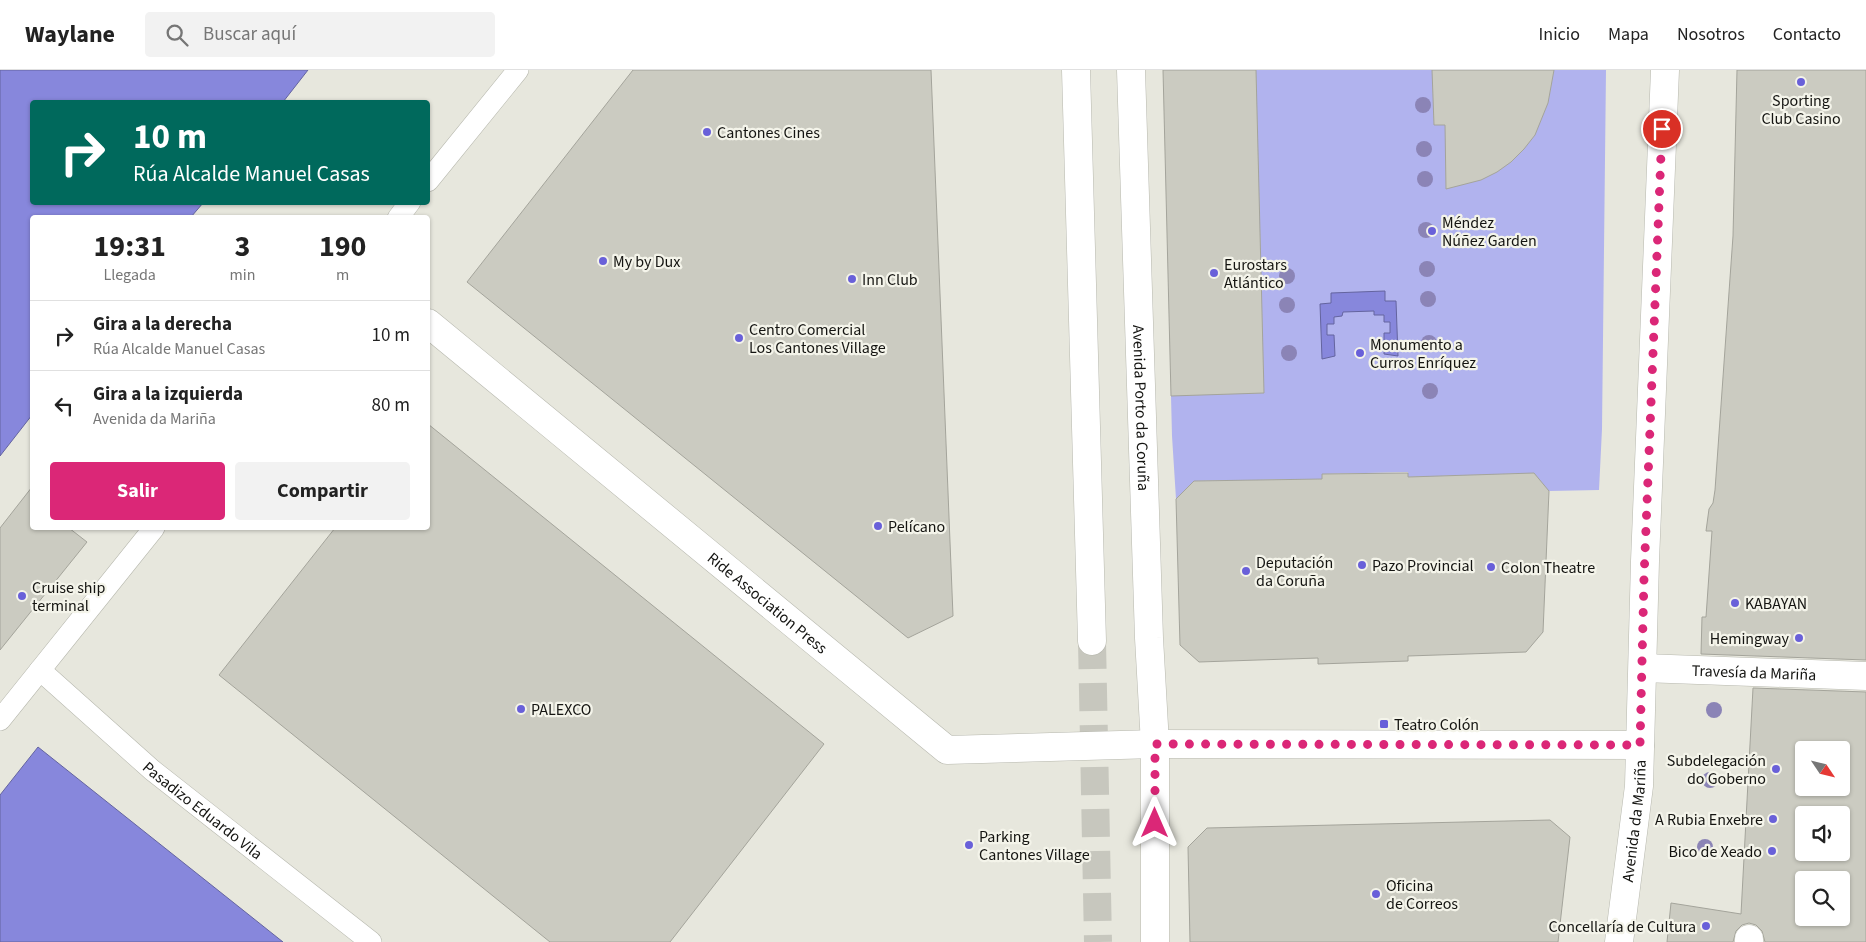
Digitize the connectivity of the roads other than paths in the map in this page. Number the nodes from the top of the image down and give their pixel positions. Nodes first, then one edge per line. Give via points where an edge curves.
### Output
1 (518, 70) edge
2 (1076, 70) edge
3 (1131, 70) edge
4 (1665, 70) edge
5 (430, 179) edge
6 (430, 325) edge
7 (152, 530) edge
8 (1092, 641) tunnel mouth
9 (1642, 668) junction
10 (40, 670) junction
11 (1866, 676) edge
12 (0, 720) edge
13 (1155, 744) junction
14 (1640, 745) junction
15 (371, 942) edge
16 (1155, 942) edge
17 (1619, 942) edge

1 - 5 lane
2 - 8 street
3 - 13 street, Avenida Porto da Coruña via 1148,628
4 - 9 street, Avenida da Mariña
6 - 13 street, Ride Association Press via 947,750
7 - 10 lane
9 - 11 street, Travesía da Mariña
9 - 14 street, Avenida da Mariña
10 - 12 lane
10 - 15 lane, Pasadizo Eduardo Vila via 152,770
13 - 14 street, Ride Association Press
13 - 16 street, Avenida Porto da Coruña
14 - 17 street, Avenida da Mariña via 1639,786

